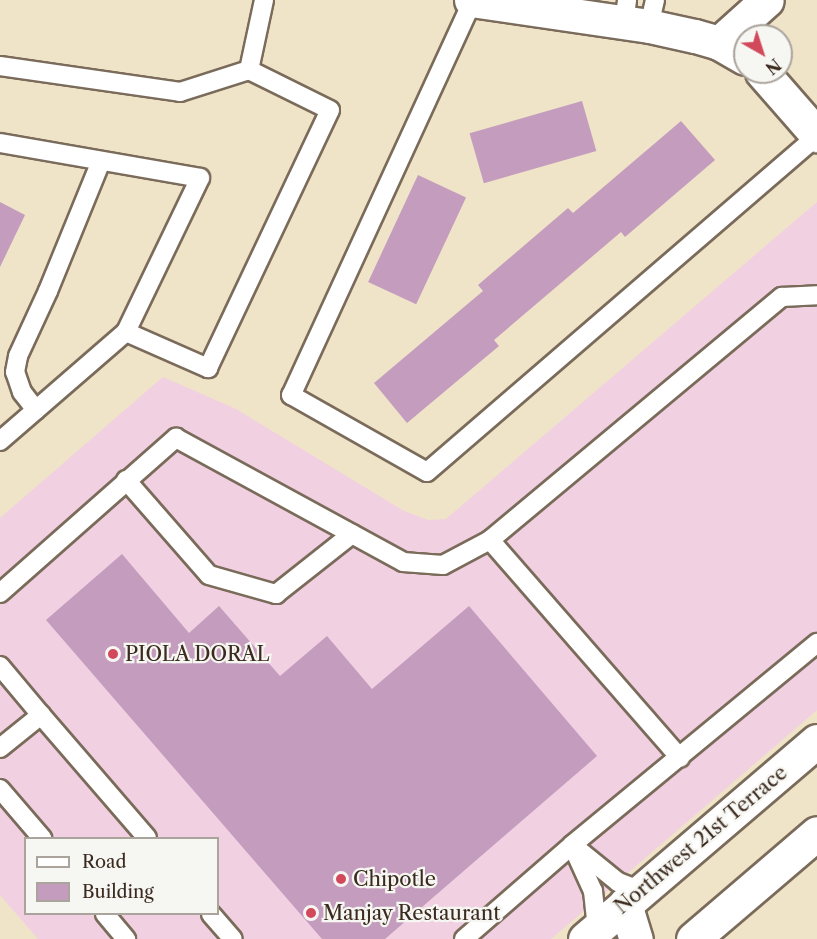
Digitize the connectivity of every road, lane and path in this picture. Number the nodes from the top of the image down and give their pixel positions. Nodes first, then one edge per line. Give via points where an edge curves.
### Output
1 (264, 0) edge
2 (472, 0) edge
3 (767, 0) edge
4 (581, 8) edge
5 (639, 12) edge
6 (732, 51) edge
7 (0, 66) edge
8 (249, 70) junction
9 (772, 84) edge
10 (817, 135) edge
11 (0, 143) edge
12 (102, 161) junction
13 (817, 295) edge
14 (126, 332) junction
15 (36, 410) junction
16 (0, 441) edge
17 (126, 480) junction
18 (352, 534) junction
19 (490, 540) junction
20 (0, 593) edge
21 (817, 643) edge
22 (0, 666) edge
23 (41, 715) junction
24 (817, 741) edge
25 (0, 748) edge
26 (680, 758) junction
27 (0, 789) edge
28 (817, 833) edge
29 (41, 837) edge
30 (146, 837) edge
31 (572, 845) junction
32 (633, 898) junction
33 (106, 915) edge
34 (212, 915) edge
35 (591, 934) edge
36 (126, 939) edge
37 (233, 939) edge
38 (464, 939) edge
39 (636, 939) edge
40 (693, 939) edge

1 - 8 lane
2 - 4 street
2 - 10 lane via 291,395 427,472
3 - 6 street
4 - 5 street
5 - 6 street
7 - 8 lane via 180,92
8 - 14 lane via 330,110 208,369
9 - 10 street
11 - 12 lane
12 - 14 lane via 200,178
12 - 15 lane via 18,356 15,372 22,392
13 - 19 lane via 782,297
14 - 15 lane
15 - 16 lane
17 - 18 lane via 176,438
17 - 18 lane via 208,575 276,594
17 - 20 lane
18 - 19 lane via 403,562 443,565
19 - 26 lane
21 - 26 lane
22 - 23 lane
23 - 25 lane
23 - 30 lane
24 - 32 street, Northwest 21st Terrace
26 - 31 lane
27 - 29 lane
28 - 40 street
31 - 32 lane
31 - 35 lane via 593,891
31 - 38 lane
32 - 35 street, Northwest 21st Terrace
32 - 39 street
33 - 36 lane
34 - 37 lane

